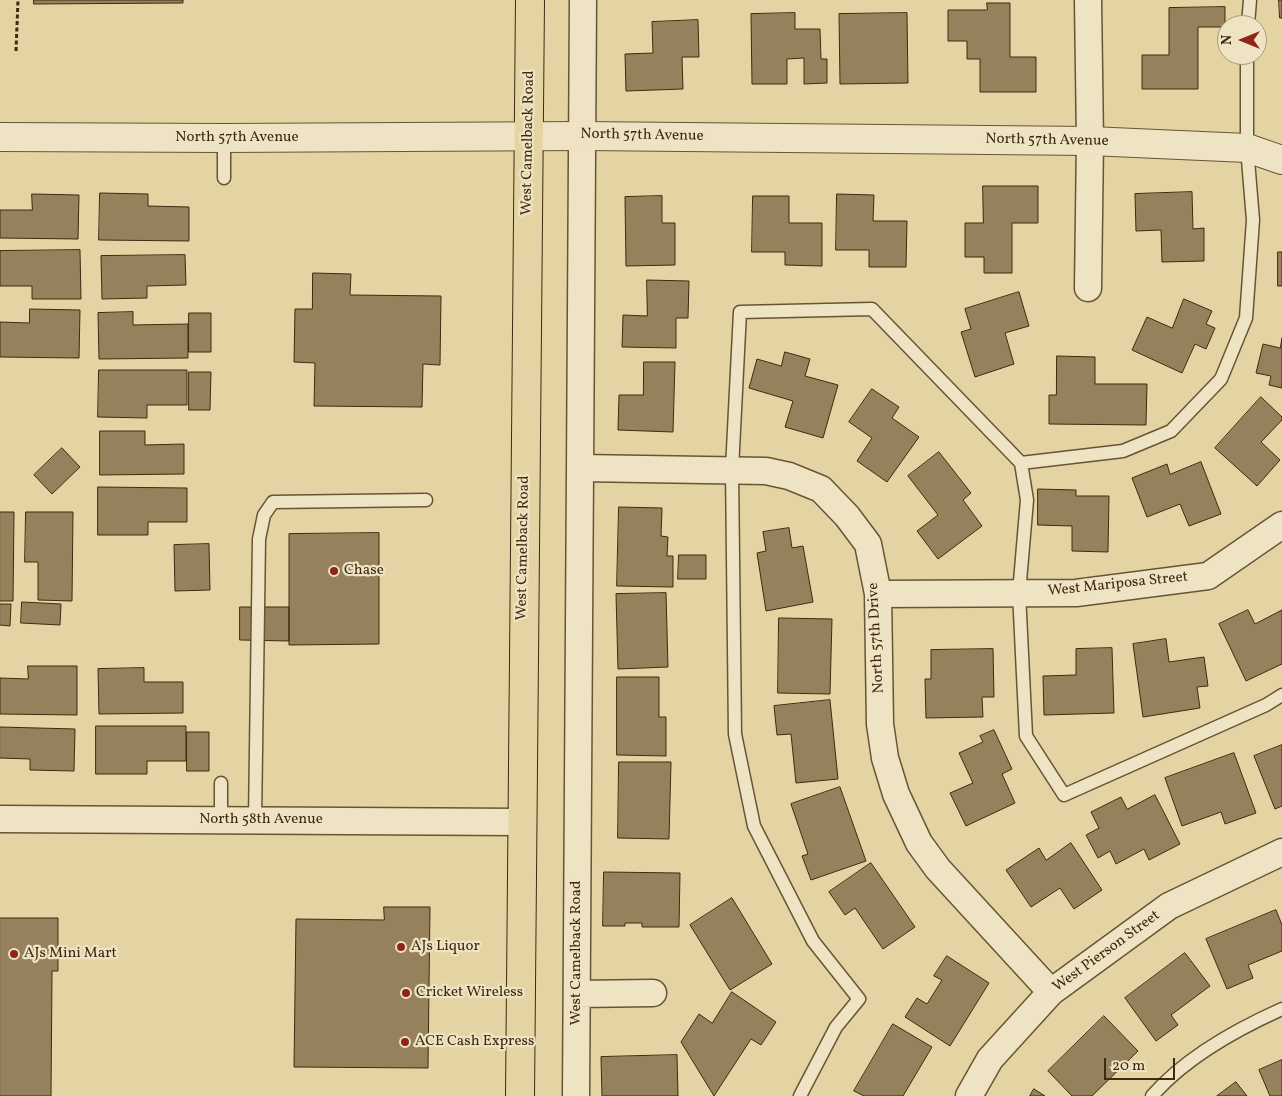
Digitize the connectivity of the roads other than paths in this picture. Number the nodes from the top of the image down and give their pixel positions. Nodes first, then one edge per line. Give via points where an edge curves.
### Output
1 (530, 0) edge
2 (583, 0) edge
3 (1088, 0) edge
4 (1250, 0) edge
5 (1249, 15) edge
6 (1247, 65) edge
7 (529, 136) junction
8 (583, 136) junction
9 (0, 137) edge
10 (224, 138) junction
11 (1090, 141) junction
12 (1247, 148) junction
13 (1282, 160) edge
14 (224, 178) dead end
15 (1088, 288) dead end
16 (1021, 463) junction
17 (581, 468) junction
18 (732, 469) junction
19 (426, 500) dead end
20 (1282, 525) edge
21 (878, 594) junction
22 (1020, 594) junction
23 (1282, 695) edge
24 (221, 783) dead end
25 (0, 819) edge
26 (221, 820) junction
27 (255, 820) junction
28 (521, 822) junction
29 (1282, 852) edge
30 (1051, 992) junction
31 (653, 993) dead end
32 (577, 994) junction
33 (1282, 1009) edge
34 (520, 1096) edge
35 (576, 1096) edge
36 (800, 1096) edge
37 (969, 1096) edge
38 (1152, 1096) edge

1 - 7 main road, West Camelback Road
2 - 8 street, West Camelback Road
3 - 11 street
4 - 5 lane
6 - 12 lane
7 - 8 street, North 57th Avenue
7 - 10 street, North 57th Avenue
7 - 28 main road, West Camelback Road
8 - 11 street, North 57th Avenue
8 - 17 street, West Camelback Road
9 - 10 street, North 57th Avenue
10 - 14 lane
11 - 12 street, North 57th Avenue
11 - 15 street
12 - 13 street, North 57th Avenue
12 - 16 lane via 1253,220 1246,318 1221,379 1171,430 1123,451
16 - 18 lane via 872,309 806,310 740,312
16 - 22 lane via 1027,500
17 - 18 street, North 57th Drive
17 - 32 street, West Camelback Road
18 - 21 street, North 57th Drive via 789,476 821,489 848,516 868,544
18 - 36 lane via 735,734 754,826 813,942 859,999 836,1027
19 - 27 lane via 273,502 264,515 258,538
20 - 22 street, West Mariposa Street via 1208,576 1076,593
21 - 22 street, West Mariposa Street
21 - 30 street, North 57th Drive via 880,724 885,758 896,794 919,844 938,869
22 - 23 lane via 1026,736 1064,795
24 - 26 lane
25 - 26 street, North 58th Avenue
26 - 27 street, North 58th Avenue
27 - 28 street, North 58th Avenue
28 - 34 main road, West Camelback Road
29 - 30 street, West Pierson Street via 1169,906
30 - 37 street, West Pierson Street via 990,1059
31 - 32 street
32 - 35 street, West Camelback Road
33 - 38 lane via 1240,1028 1168,1078

